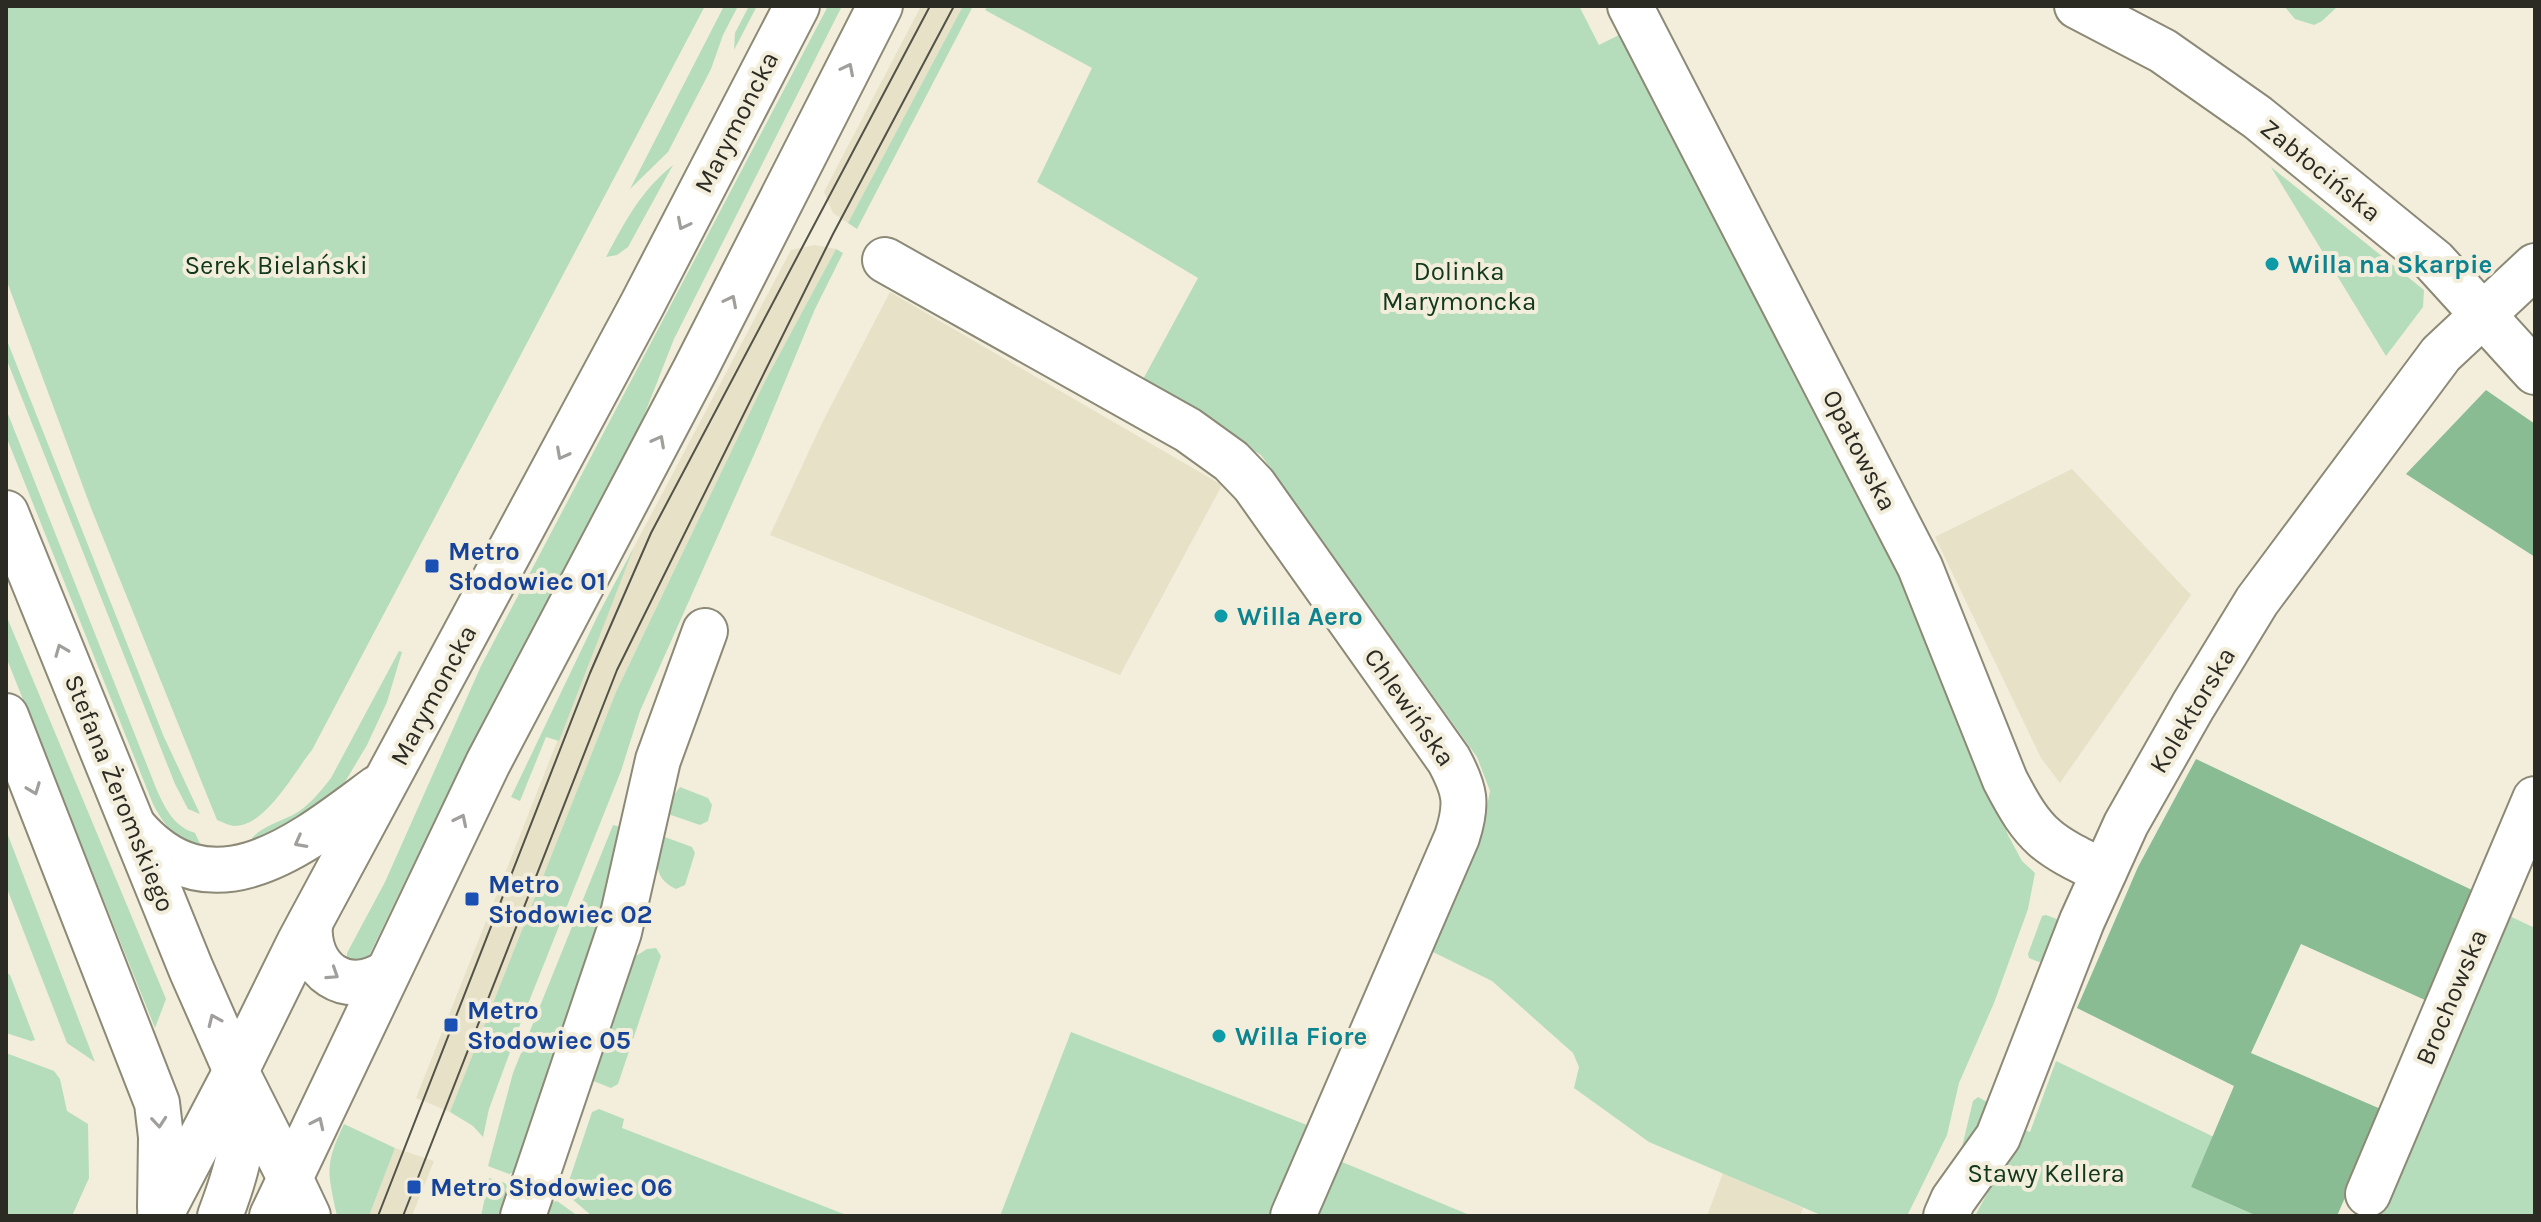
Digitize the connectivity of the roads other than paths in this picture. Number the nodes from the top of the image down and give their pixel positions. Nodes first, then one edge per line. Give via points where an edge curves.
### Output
1 (797, 6) edge
2 (880, 6) edge
3 (1630, 6) edge
4 (2077, 6) edge
5 (885, 260) dead end
6 (2535, 266) edge
7 (2483, 315) junction
8 (2535, 372) edge
9 (6, 513) edge
10 (705, 631) dead end
11 (6, 716) edge
12 (386, 781) junction
13 (2535, 799) edge
14 (133, 826) junction
15 (2104, 872) junction
16 (310, 923) junction
17 (388, 972) junction
18 (236, 1071) junction
19 (2368, 1194) dead end
20 (291, 1204) edge
21 (160, 1215) edge
22 (220, 1216) edge
23 (523, 1216) edge
24 (1293, 1216) edge
25 (1946, 1216) edge

1 -> 12 street, Marymoncka
17 -> 2 street via 488,763
3 - 15 street, Opatowska via 1920,567 2022,813 2059,851
4 - 7 street, Zabłocińska via 2163,51 2257,117 2434,261
5 - 24 street, Chlewińska via 1188,430 1231,461 1254,485 1458,777 1465,795 1457,837
6 - 7 street, Kolektorska
7 - 8 street, Zabłocińska
7 - 15 street, Kolektorska via 2429,369 2257,601 2140,799
14 -> 9 street, Stefana Żeromskiego
10 - 23 street via 658,760 619,932
11 -> 21 street via 157,1103
12 -> 14 street via 311,836 241,868 210,870 174,860
12 - 16 street, Marymoncka
13 - 19 street, Brochowska
18 -> 14 street, Stefana Żeromskiego
15 - 25 street, Kolektorska via 1998,1137
16 -> 17 street via 314,956 338,979 364,983
16 - 18 street, Marymoncka
20 -> 17 street
18 - 20 street
18 - 21 street, Marymoncka
18 - 22 street via 243,1134

